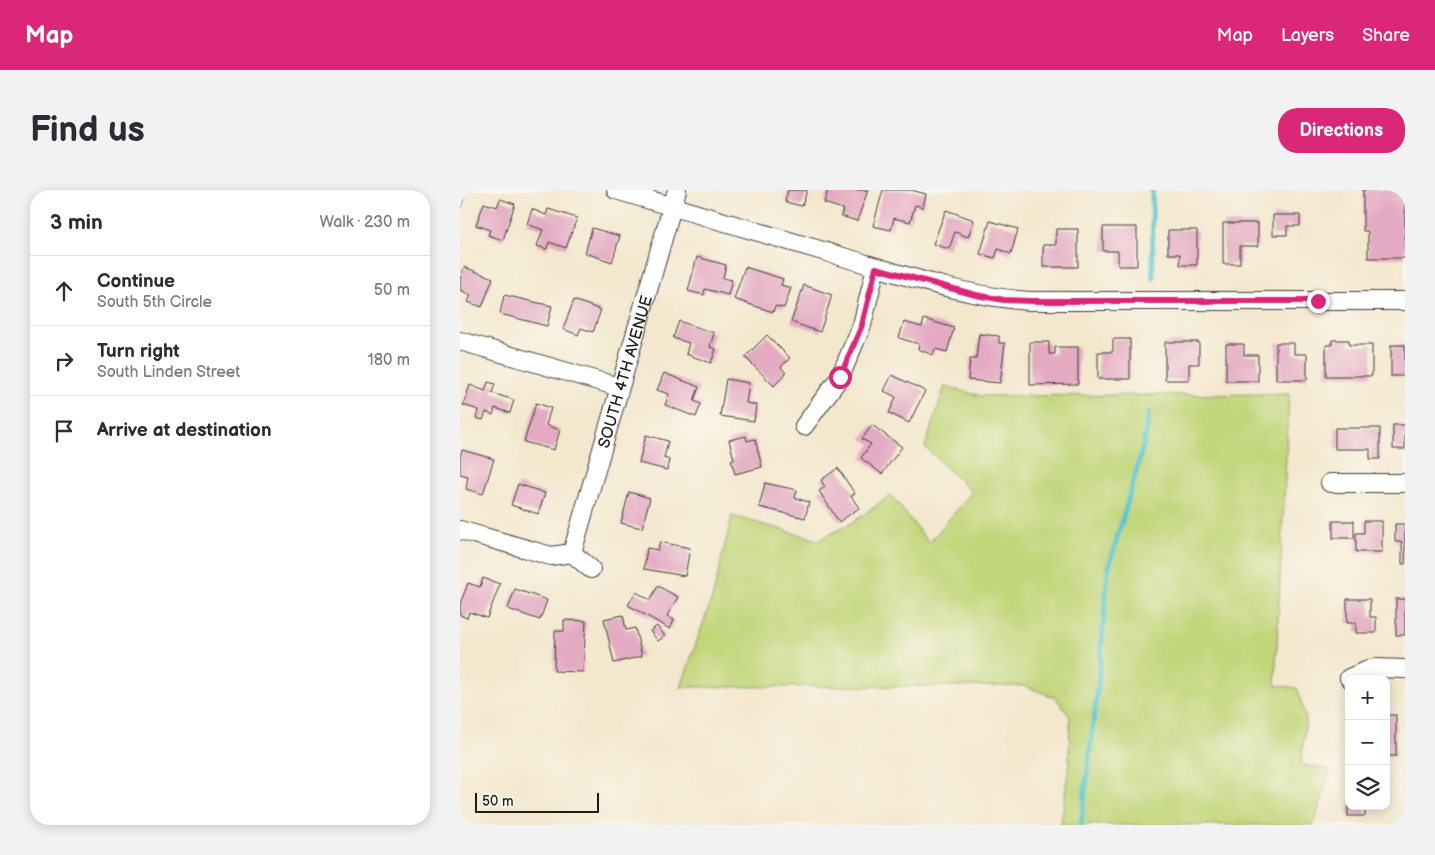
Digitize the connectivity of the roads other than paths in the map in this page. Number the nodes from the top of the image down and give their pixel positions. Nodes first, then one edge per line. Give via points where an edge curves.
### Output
1 (616, 190) edge
2 (675, 198) edge
3 (876, 268) junction
4 (1405, 301) edge
5 (460, 341) edge
6 (619, 387) junction
7 (804, 426) dead end
8 (1330, 483) dead end
9 (1405, 483) edge
10 (460, 530) edge
11 (572, 553) junction
12 (591, 569) dead end
13 (1405, 669) edge
14 (1357, 675) edge

1 - 2 street
2 - 3 street
2 - 6 street, SOUTH 4TH AVENUE
3 - 4 street via 1004,300
3 - 7 street via 862,325 840,377
5 - 6 street
6 - 11 street, SOUTH 4TH AVENUE
8 - 9 street
10 - 11 street via 551,556
11 - 12 street
13 - 14 street via 1373,668

